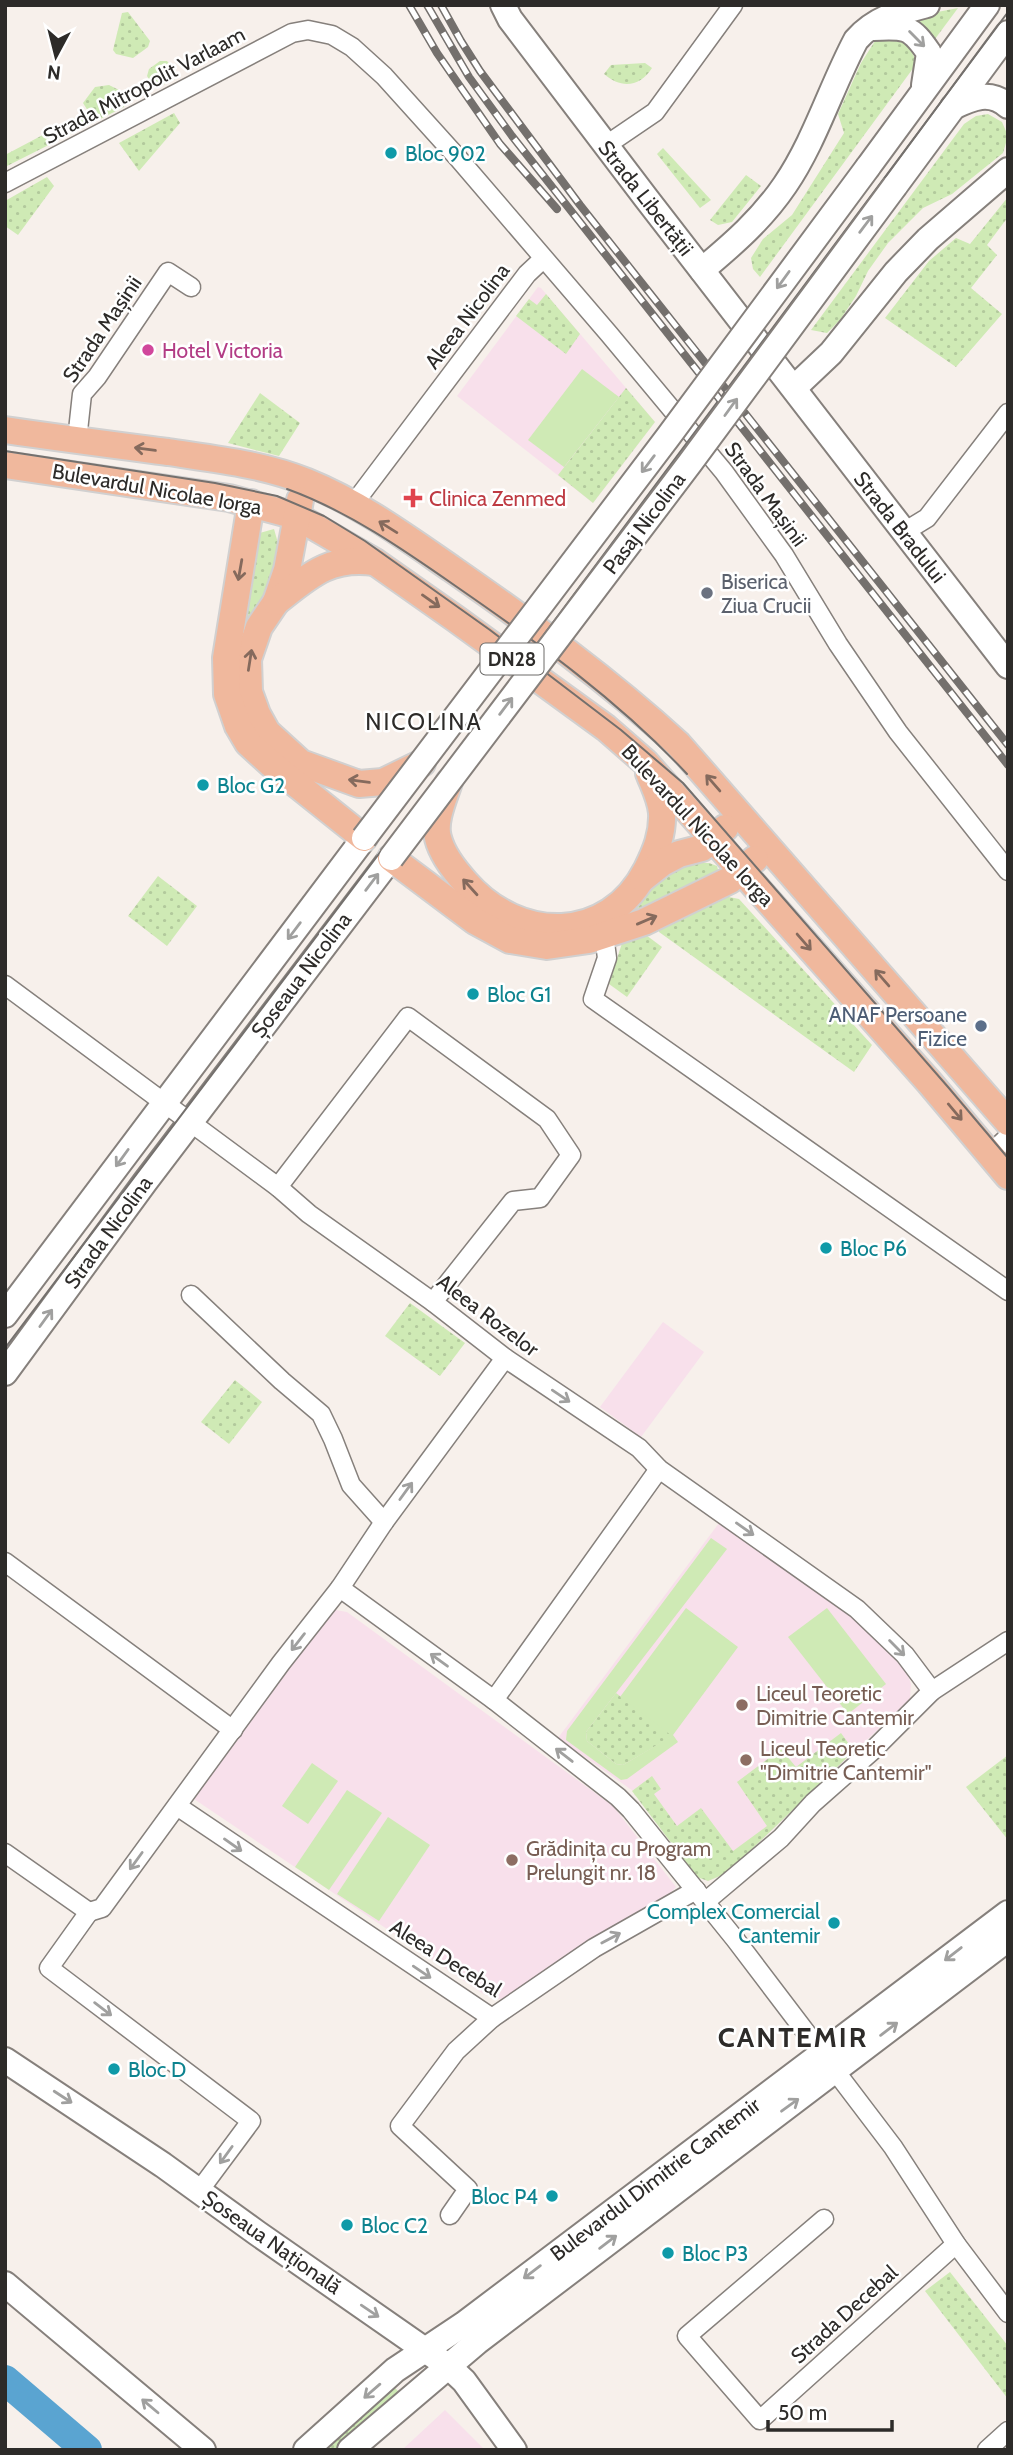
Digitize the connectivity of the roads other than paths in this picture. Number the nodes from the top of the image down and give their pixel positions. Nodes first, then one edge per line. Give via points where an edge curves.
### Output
1 (503, 5) edge
2 (733, 5) edge
3 (927, 5) edge
4 (987, 5) edge
5 (866, 28) junction
6 (1008, 33) edge
7 (923, 90) junction
8 (1008, 106) edge
9 (953, 108) junction
10 (606, 146) junction
11 (1008, 170) edge
12 (5, 183) edge
13 (542, 258) junction
14 (702, 270) junction
15 (191, 287) dead end
16 (794, 388) junction
17 (1008, 413) edge
18 (5, 430) edge
19 (77, 440) junction
20 (5, 465) edge
21 (307, 482) junction
22 (251, 503) junction
23 (352, 506) junction
24 (296, 516) junction
25 (904, 532) junction
26 (375, 562) junction
27 (276, 602) junction
28 (1008, 666) edge
29 (254, 732) junction
30 (645, 762) junction
31 (422, 763) junction
32 (450, 780) junction
33 (741, 815) junction
34 (364, 838) junction
35 (713, 838) junction
36 (768, 846) junction
37 (391, 858) junction
38 (742, 870) junction
39 (1008, 871) edge
40 (642, 879) junction
41 (518, 932) junction
42 (604, 935) junction
43 (5, 985) edge
44 (186, 1073) joint
45 (212, 1093) joint
46 (163, 1103) junction
47 (191, 1122) junction
48 (1008, 1122) edge
49 (999, 1145) edge
50 (1008, 1176) edge
51 (278, 1187) junction
52 (1008, 1291) edge
53 (191, 1295) dead end
54 (433, 1302) junction
55 (5, 1315) edge
56 (505, 1358) junction
57 (5, 1373) edge
58 (659, 1469) junction
59 (384, 1521) junction
60 (5, 1562) edge
61 (340, 1588) junction
62 (1008, 1641) edge
63 (932, 1691) junction
64 (495, 1700) junction
65 (233, 1730) junction
66 (177, 1806) junction
67 (5, 1853) edge
68 (701, 1896) junction
69 (89, 1912) junction
70 (1008, 1913) edge
71 (1008, 1939) edge
72 (492, 2018) junction
73 (5, 2060) edge
74 (827, 2062) junction
75 (199, 2191) junction
76 (450, 2215) dead end
77 (824, 2219) dead end
78 (956, 2244) junction
79 (5, 2284) edge
80 (1008, 2313) edge
81 (426, 2349) junction
82 (448, 2366) junction
83 (1008, 2431) edge
84 (203, 2450) edge
85 (306, 2450) edge
86 (350, 2450) edge
87 (514, 2450) edge
88 (987, 2450) edge

1 - 10 main road, Strada Libertății
2 - 10 street via 654,112
3 - 5 main road via 886,16
4 - 7 main road
5 -> 7 main road via 904,27 920,39 929,53
5 - 14 main road via 843,64 786,184 745,235
6 - 9 main road
7 -> 31 main road, Pasaj Nicolina, bridge
8 - 9 main road via 994,97 981,96
32 -> 9 main road, Pasaj Nicolina, bridge
10 - 14 main road, Strada Libertății
11 - 16 main road via 928,239 831,353
12 - 13 street, Strada Mitropolit Varlaam via 292,33 323,32 352,47 384,76
13 - 23 street, Aleea Nicolina
13 - 39 street, Strada Mașinii via 724,472 784,555 898,732
14 - 16 main road, Strada Libertății
15 - 19 street, Strada Mașinii via 168,272 82,394
16 - 25 main road, Strada Bradului
17 - 25 street via 927,517
18 - 19 main road, Bulevardul Nicolae Iorga / DN28
21 -> 19 main road, Bulevardul Nicolae Iorga / DN28 via 212,458
20 - 22 main road, Bulevardul Nicolae Iorga / DN28
21 - 23 main road, Bulevardul Nicolae Iorga / DN28
21 - 24 main road
22 - 24 main road, Bulevardul Nicolae Iorga / DN28
22 -> 29 main road via 226,659 228,694 238,726
33 -> 23 main road, Bulevardul Nicolae Iorga / DN28 via 678,744 630,700 485,592
24 - 26 main road, Bulevardul Nicolae Iorga / DN28
24 - 27 main road
25 - 28 main road, Strada Bradului
26 - 27 main road via 338,561 316,571
26 -> 30 main road, Bulevardul Nicolae Iorga / DN28 via 606,728
29 -> 27 main road via 248,660 259,626
31 -> 29 main road via 383,782 359,784 301,763 267,732
29 - 34 main road via 270,763
30 - 35 main road, Bulevardul Nicolae Iorga
30 - 40 main road via 662,821 659,841
31 - 34 main road, Pasaj Nicolina, bridge
32 - 37 main road, Pasaj Nicolina, bridge
41 -> 32 main road via 481,900 444,852 438,838 439,815
33 - 35 main road
33 - 36 main road, Bulevardul Nicolae Iorga / DN28
34 -> 44 main road, Șoseaua Nicolina
35 - 38 main road, Bulevardul Nicolae Iorga
35 - 40 main road via 702,848 679,853
36 - 38 main road
48 -> 36 main road, Bulevardul Nicolae Iorga
37 - 41 main road via 475,921
45 -> 37 main road, Șoseaua Nicolina
42 -> 38 main road via 644,922
38 -> 49 main road, Bulevardul Nicolae Iorga
40 - 41 main road via 612,910 581,925
41 - 42 main road via 547,946
42 - 52 street via 607,958 593,999
43 - 46 street, Aleea Rozelor
44 - 46 main road, Strada Nicolina
45 - 47 main road, Strada Nicolina
46 - 47 street, Aleea Rozelor
46 -> 55 main road, Strada Nicolina
47 - 51 street, Aleea Rozelor
57 -> 47 main road, Strada Nicolina
49 - 50 main road, Bulevardul Nicolae Iorga
51 - 54 street, Aleea Rozelor
51 - 54 street via 408,1017 547,1119 571,1155 540,1198 513,1201
53 - 59 street via 321,1414 351,1485
54 - 56 street, Aleea Rozelor
56 -> 58 street, Aleea Rozelor via 639,1448
59 -> 56 street
58 -> 63 street, Aleea Rozelor via 857,1609 905,1655
58 - 64 street
59 - 61 street
60 - 65 street
64 -> 61 street
61 -> 65 street
62 - 63 street, Aleea Decebal
63 - 68 street, Aleea Decebal via 781,1838
68 -> 64 street via 618,1797
65 - 66 street
66 -> 69 street via 102,1909
66 -> 72 street, Aleea Decebal
67 - 69 street
72 -> 68 street, Aleea Decebal via 594,1948 682,1900
68 - 74 street
69 -> 75 street via 49,1968 251,2121
70 -> 74 main road, Bulevardul Dimitrie Cantemir
74 -> 71 main road, Bulevardul Dimitrie Cantemir
72 - 76 street via 456,2051 400,2126 468,2189
73 -> 75 main road, Șoseaua Națională
74 - 78 street via 893,2147
74 -> 81 main road, Bulevardul Dimitrie Cantemir
82 -> 74 main road, Bulevardul Dimitrie Cantemir
75 -> 81 main road, Șoseaua Națională
77 - 78 street, Strada Decebal via 687,2336 760,2420
78 - 80 street
84 -> 79 main road
81 - 82 main road, Șoseaua Națională
81 -> 85 main road, Bulevardul Dimitrie Cantemir
82 - 86 main road, Bulevardul Dimitrie Cantemir
82 - 87 main road, Șoseaua Națională
83 - 88 street

